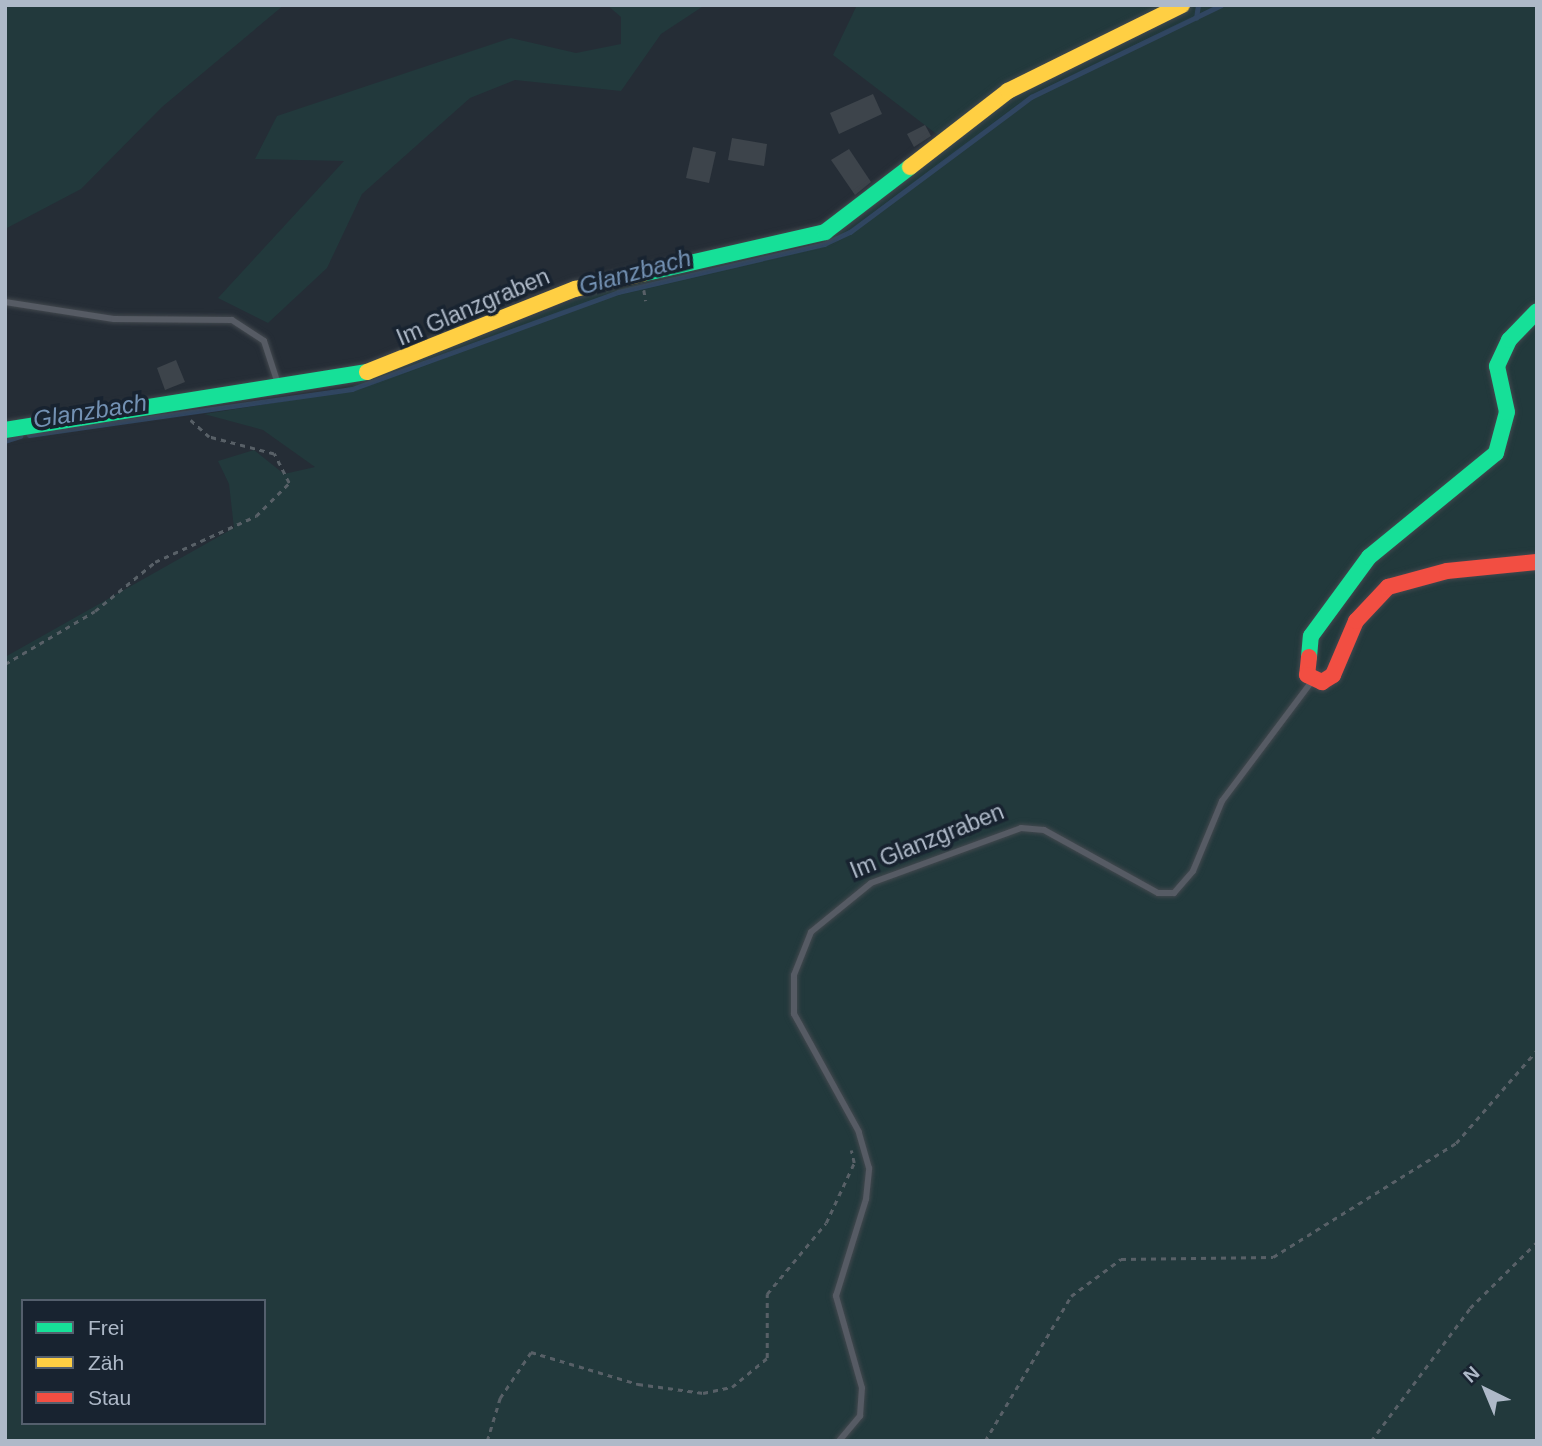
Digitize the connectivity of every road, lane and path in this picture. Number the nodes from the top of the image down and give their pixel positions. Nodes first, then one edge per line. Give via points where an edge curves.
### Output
1 (1182, 5) edge
2 (5, 302) edge
3 (1537, 311) edge
4 (280, 389) junction
5 (191, 422) dead end
6 (5, 430) edge
7 (1537, 562) edge
8 (5, 664) edge
9 (1313, 680) junction
10 (1537, 1049) edge
11 (849, 1138) dead end
12 (1537, 1242) edge
13 (487, 1441) edge
14 (839, 1441) edge
15 (985, 1441) edge
16 (1371, 1441) edge

1 - 4 street, Im Glanzgraben via 1008,91 825,232 626,274 408,360
2 - 4 lane via 114,319 232,320 264,341
3 - 9 street via 1509,340 1497,366 1507,412 1496,453 1369,557 1311,636 1307,675
4 - 6 street, Im Glanzgraben
5 - 8 path via 209,437 274,454 289,483 256,516 155,562 95,611
7 - 9 street via 1447,571 1388,587 1356,621 1334,675
9 - 14 lane, Im Glanzgraben via 1222,801 1193,872 1174,894 1158,893 1044,831 1021,828 870,883 811,932 794,975 794,1014 859,1132 869,1168 866,1199 836,1296 862,1388 860,1416
10 - 15 path via 1456,1143 1273,1257 1121,1259 1071,1296
11 - 13 path via 854,1163 826,1223 767,1294 767,1358 732,1387 703,1393 638,1384 531,1352 500,1398
12 - 16 path via 1470,1308

